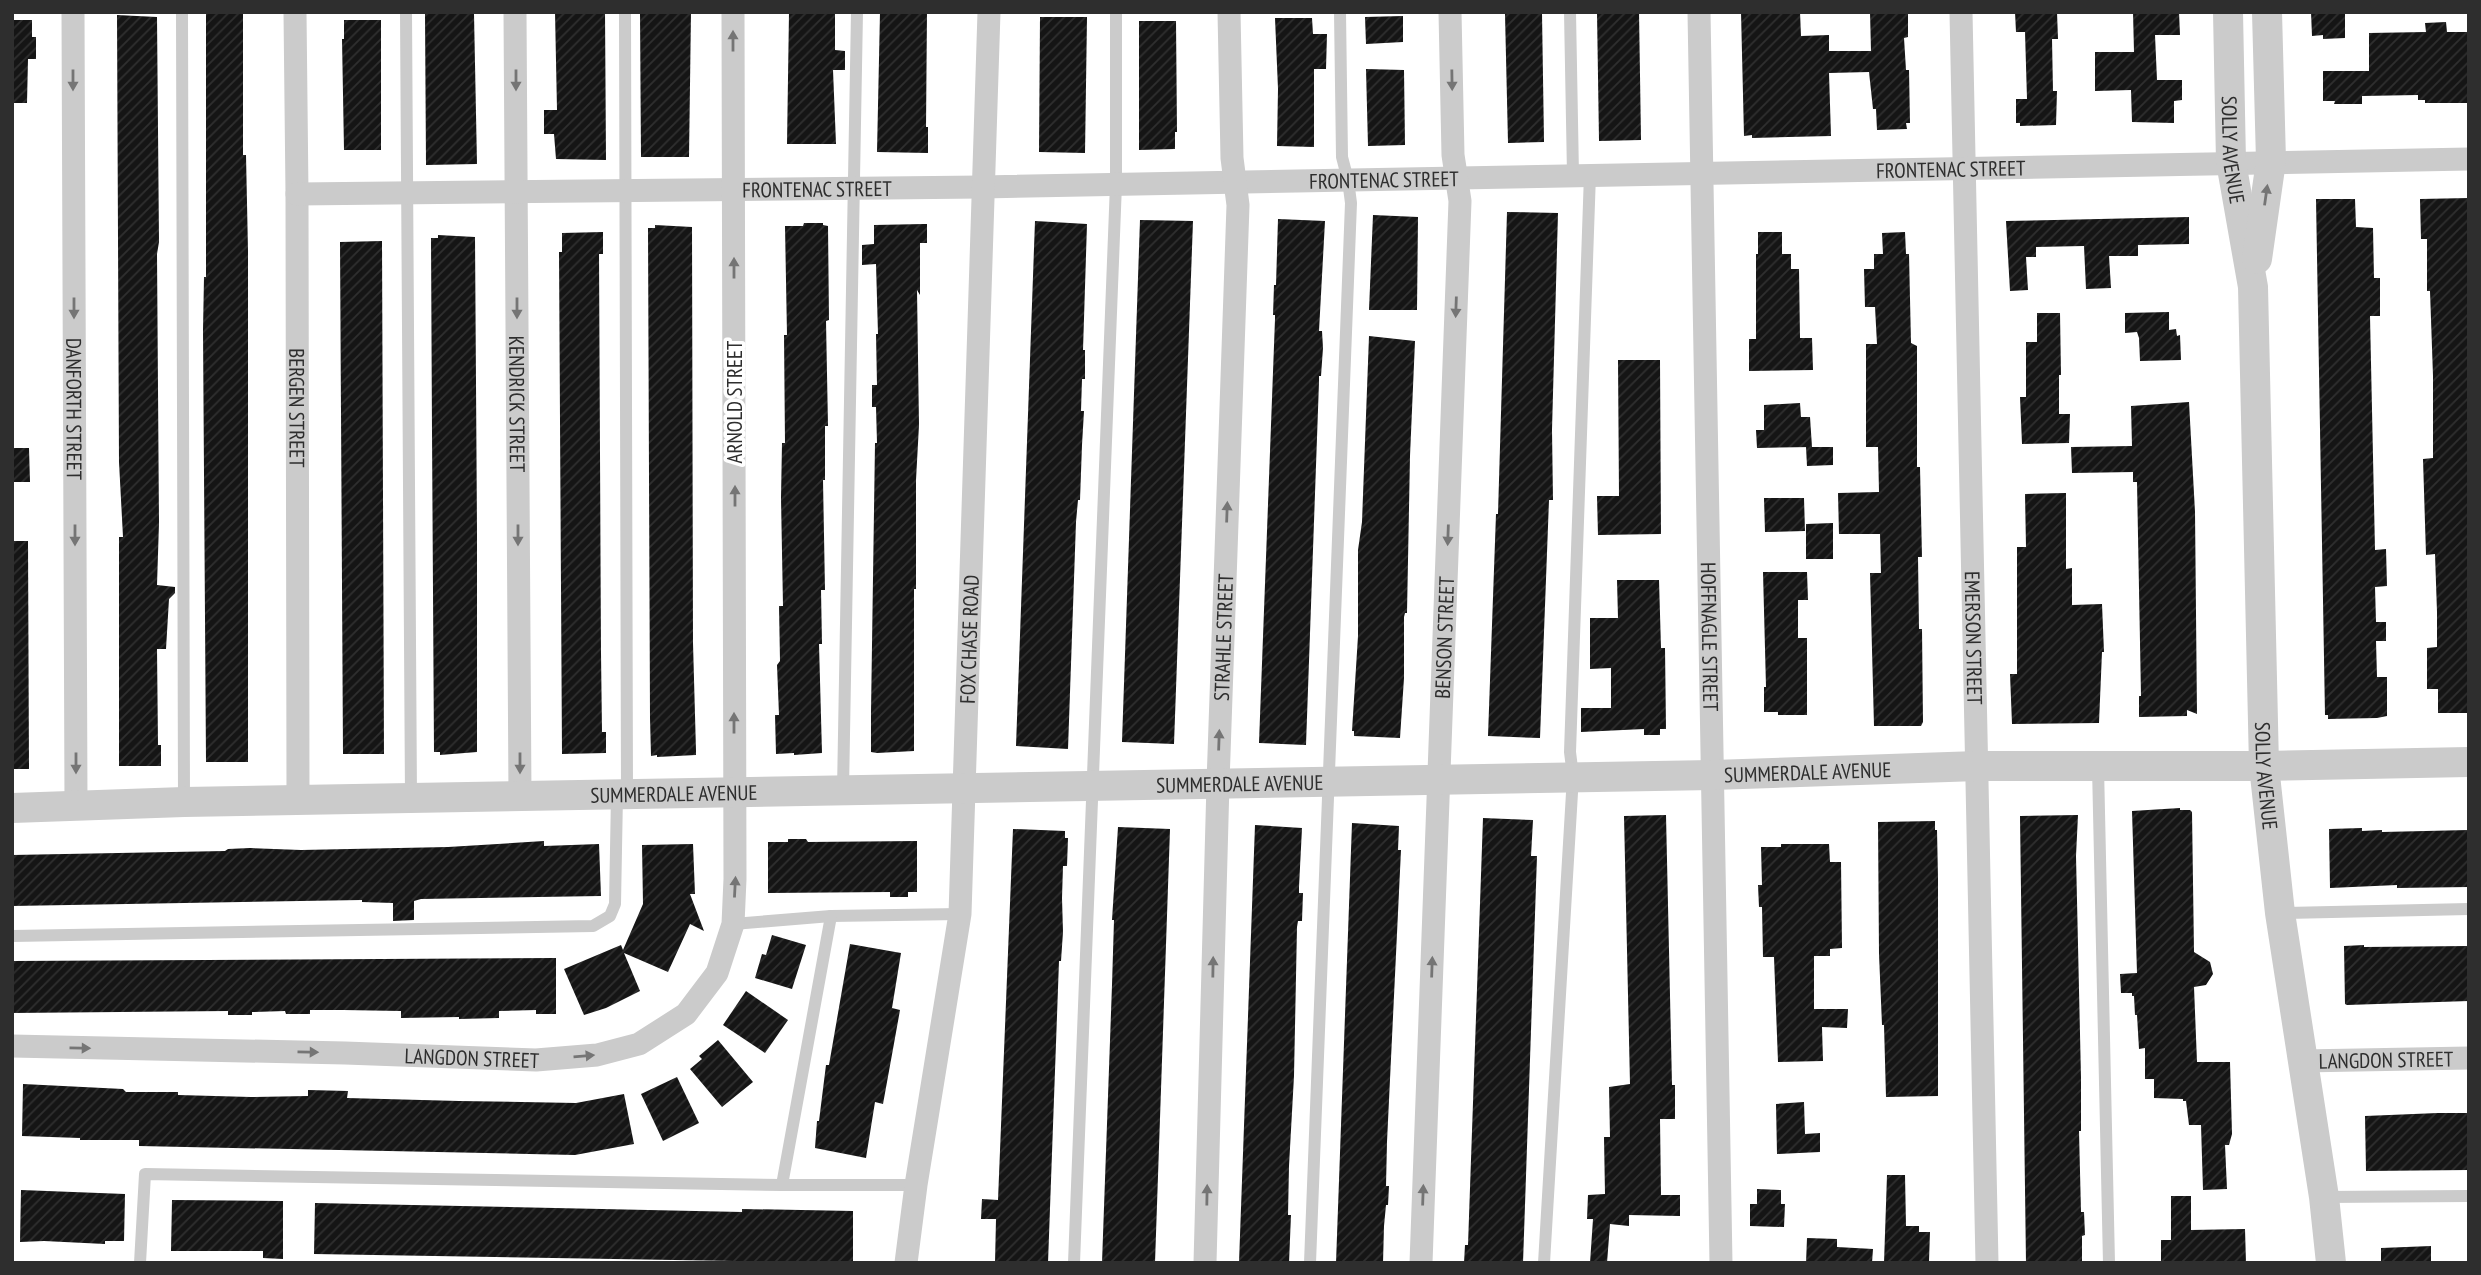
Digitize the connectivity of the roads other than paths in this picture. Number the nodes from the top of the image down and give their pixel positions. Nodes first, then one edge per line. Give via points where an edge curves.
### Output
1 (73, 12) edge
2 (181, 12) edge
3 (295, 12) edge
4 (406, 12) edge
5 (515, 12) edge
6 (625, 12) edge
7 (733, 12) edge
8 (857, 12) edge
9 (989, 12) edge
10 (1116, 12) edge
11 (1229, 12) edge
12 (1340, 12) edge
13 (1450, 12) edge
14 (1570, 12) edge
15 (1699, 12) edge
16 (1961, 12) edge
17 (2228, 12) edge
18 (2267, 12) edge
19 (2469, 159) edge
20 (2271, 161) junction
21 (2231, 162) junction
22 (1964, 167) junction
23 (1701, 172) junction
24 (1582, 175) junction
25 (1456, 177) junction
26 (1348, 180) junction
27 (1236, 182) junction
28 (1116, 184) junction
29 (982, 187) junction
30 (855, 188) junction
31 (734, 189) junction
32 (626, 190) junction
33 (516, 192) junction
34 (298, 194) junction
35 (408, 195) junction
36 (2253, 287) junction
37 (2469, 761) edge
38 (1978, 766) junction
39 (2264, 766) junction
40 (2098, 767) junction
41 (1713, 775) junction
42 (1573, 776) junction
43 (1330, 780) junction
44 (1439, 780) junction
45 (1217, 783) junction
46 (1094, 785) junction
47 (965, 789) junction
48 (843, 790) junction
49 (734, 792) junction
50 (622, 794) junction
51 (520, 797) junction
52 (411, 799) junction
53 (298, 801) junction
54 (184, 802) junction
55 (76, 805) junction
56 (12, 808) edge
57 (2469, 909) edge
58 (2280, 913) junction
59 (960, 914) junction
60 (831, 916) junction
61 (733, 924) junction
62 (12, 936) edge
63 (12, 1046) edge
64 (2469, 1058) edge
65 (2302, 1061) junction
66 (782, 1185) junction
67 (916, 1185) junction
68 (2469, 1196) edge
69 (2324, 1197) junction
70 (140, 1263) edge
71 (906, 1263) edge
72 (1074, 1263) edge
73 (1205, 1263) edge
74 (1310, 1263) edge
75 (1421, 1263) edge
76 (1544, 1263) edge
77 (1721, 1263) edge
78 (1987, 1263) edge
79 (2109, 1263) edge
80 (2331, 1263) edge

1 -> 55 street, DANFORTH STREET
2 - 54 lane
3 - 34 street, BERGEN STREET
4 - 35 lane
5 -> 33 street, KENDRICK STREET
6 - 32 lane
31 -> 7 street, ARNOLD STREET
8 - 30 lane
9 - 29 street, FOX CHASE ROAD
10 - 28 lane
11 - 27 street, STRAHLE STREET
12 - 26 lane via 1342,157
13 -> 25 street, BENSON STREET
14 - 24 lane
15 - 23 street, HOFFNAGLE STREET
16 - 22 street, EMERSON STREET
17 - 21 street, SOLLY AVENUE
18 - 20 street, SOLLY AVENUE
19 - 20 street, FRONTENAC STREET
20 - 21 street, FRONTENAC STREET
36 -> 20 street, SOLLY AVENUE
21 - 22 street, FRONTENAC STREET
21 - 36 street, SOLLY AVENUE
22 - 23 street, FRONTENAC STREET
22 - 38 street, EMERSON STREET
23 - 24 street, FRONTENAC STREET
23 - 41 street, HOFFNAGLE STREET
24 - 25 street, FRONTENAC STREET
24 - 42 lane via 1570,738
25 - 26 street, FRONTENAC STREET
25 -> 44 street, BENSON STREET via 1460,201
26 - 27 street, FRONTENAC STREET
26 - 43 lane via 1351,203
27 - 28 street, FRONTENAC STREET
45 -> 27 street, STRAHLE STREET
28 - 29 street, FRONTENAC STREET
28 - 46 lane
29 - 30 street, FRONTENAC STREET
29 - 47 street, FOX CHASE ROAD
30 - 31 street, FRONTENAC STREET
30 - 48 lane
31 - 32 street, FRONTENAC STREET
49 -> 31 street, ARNOLD STREET
32 - 33 street, FRONTENAC STREET
32 - 50 lane
33 - 35 street, FRONTENAC STREET
33 -> 51 street, KENDRICK STREET
34 - 35 street, FRONTENAC STREET
34 - 53 street, BERGEN STREET
35 - 52 lane
36 - 39 street, SOLLY AVENUE
37 - 39 street, SUMMERDALE AVENUE
38 - 40 street, SUMMERDALE AVENUE
38 - 41 street, SUMMERDALE AVENUE
38 - 78 street, EMERSON STREET
39 - 40 street, SUMMERDALE AVENUE
39 - 58 street, SOLLY AVENUE
40 - 79 lane
41 - 42 street, SUMMERDALE AVENUE
41 - 77 street, HOFFNAGLE STREET
42 - 44 street, SUMMERDALE AVENUE
42 - 76 lane
43 - 44 street, SUMMERDALE AVENUE
43 - 45 street, SUMMERDALE AVENUE
43 - 74 lane
75 -> 44 street, BENSON STREET
45 - 46 street, SUMMERDALE AVENUE
73 -> 45 street, STRAHLE STREET
46 - 47 street, SUMMERDALE AVENUE
46 - 72 lane
47 - 48 street, SUMMERDALE AVENUE
47 - 59 street, FOX CHASE ROAD
48 - 49 street, SUMMERDALE AVENUE
49 - 50 street, SUMMERDALE AVENUE
61 -> 49 street, LANGDON STREET
50 - 51 street, SUMMERDALE AVENUE
50 - 62 lane via 615,904 610,916 593,926
51 - 52 street, SUMMERDALE AVENUE
52 - 53 street, SUMMERDALE AVENUE
53 - 54 street, SUMMERDALE AVENUE
54 - 55 street, SUMMERDALE AVENUE
55 - 56 street, SUMMERDALE AVENUE
57 - 58 lane
58 - 65 street, SOLLY AVENUE
59 - 60 lane
59 - 67 street, FOX CHASE ROAD
60 - 61 lane
60 - 66 lane
63 -> 61 street, LANGDON STREET via 536,1060 597,1055 639,1044 685,1014 717,973
64 - 65 street, LANGDON STREET
65 - 69 street, SOLLY AVENUE
66 - 67 lane
66 - 70 lane via 145,1174
67 - 71 street, FOX CHASE ROAD
68 - 69 lane
69 - 80 street, SOLLY AVENUE

